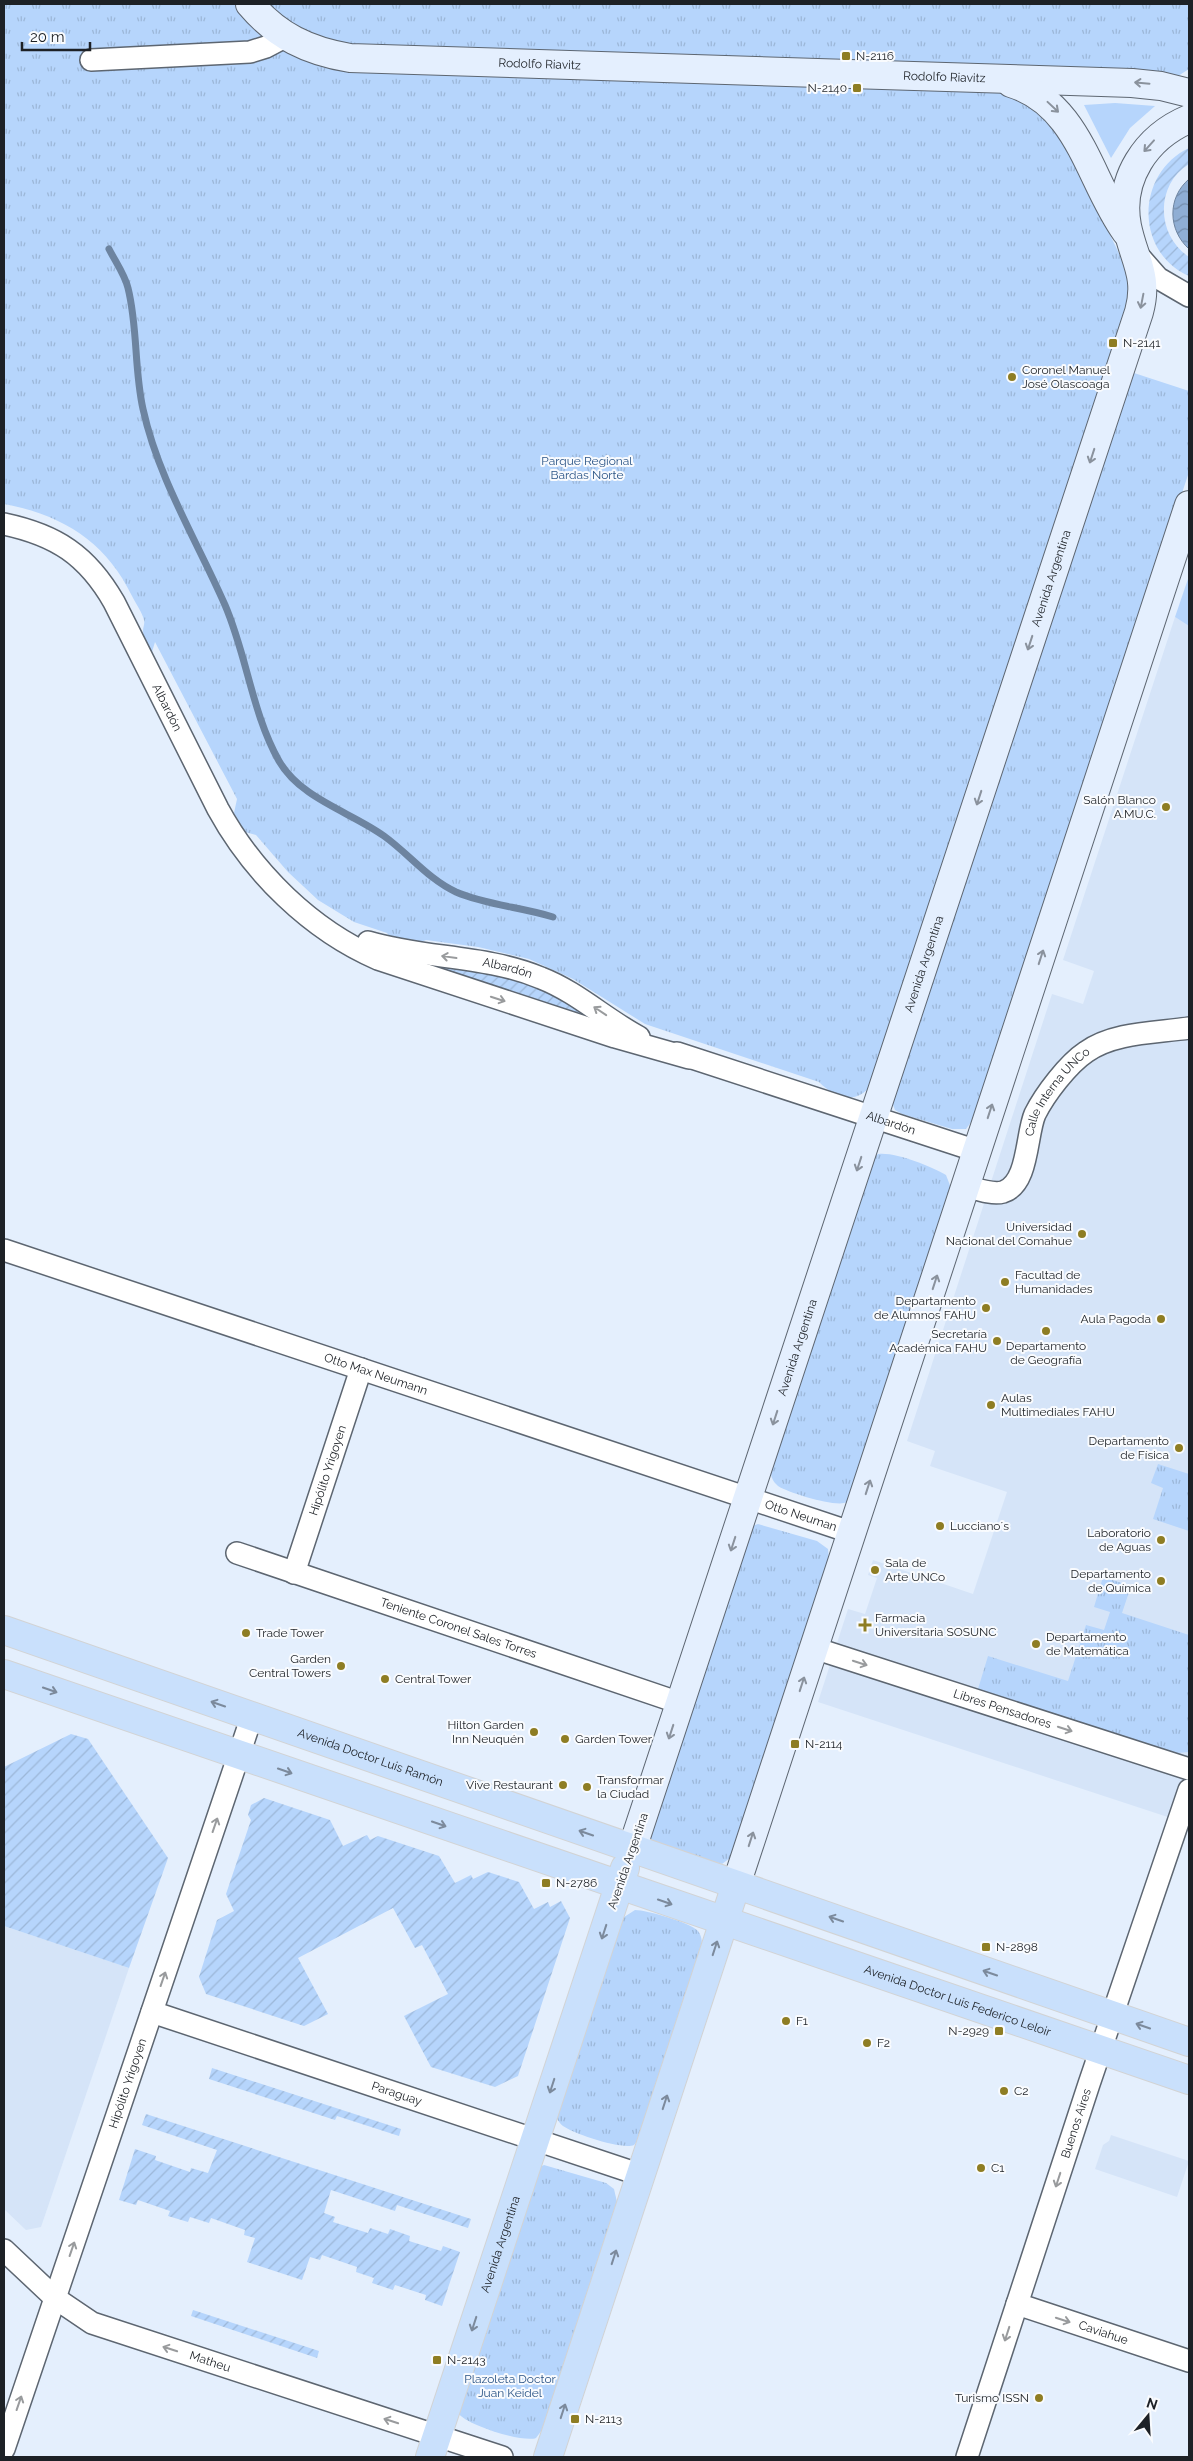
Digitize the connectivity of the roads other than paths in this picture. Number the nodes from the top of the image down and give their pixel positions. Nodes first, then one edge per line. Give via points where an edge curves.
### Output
1 (250, 4) edge
2 (285, 37) junction
3 (91, 60) dead end
4 (995, 78) junction
5 (1189, 93) edge
6 (1189, 120) edge
7 (1132, 244) junction
8 (1189, 296) edge
9 (1189, 505) edge
10 (4, 524) edge
11 (311, 917) junction
12 (1189, 1028) edge
13 (689, 1058) junction
14 (874, 1118) junction
15 (977, 1151) junction
16 (966, 1186) junction
17 (4, 1250) edge
18 (361, 1369) junction
19 (748, 1498) junction
20 (853, 1533) junction
21 (237, 1554) dead end
22 (294, 1573) junction
23 (4, 1616) edge
24 (4, 1630) edge
25 (814, 1648) junction
26 (68, 1652) junction
27 (4, 1674) edge
28 (680, 1703) junction
29 (252, 1716) junction
30 (239, 1755) junction
31 (1189, 1769) edge
32 (1189, 1790) edge
33 (632, 1849) junction
34 (736, 1885) junction
35 (619, 1886) junction
36 (724, 1922) junction
37 (152, 2012) junction
38 (1112, 2015) junction
39 (1189, 2042) edge
40 (1100, 2050) junction
41 (1189, 2080) edge
42 (534, 2140) junction
43 (641, 2176) junction
44 (4, 2250) edge
45 (55, 2298) junction
46 (1017, 2304) junction
47 (1189, 2361) edge
48 (434, 2446) edge
49 (4, 2449) edge
50 (502, 2457) edge
51 (548, 2457) edge
52 (967, 2457) edge

1 - 2 main road, Rodolfo Riavitz
2 - 3 street via 250,52
2 - 4 main road, Rodolfo Riavitz via 314,50 350,58
5 -> 4 main road, Rodolfo Riavitz via 1132,82
4 -> 7 main road, Rodolfo Riavitz via 1043,98 1066,120
6 -> 7 main road via 1158,137 1135,166 1125,207
7 - 8 street via 1158,278
7 -> 14 main road, Avenida Argentina via 1144,286 1139,312
15 -> 9 main road
10 - 11 street, Albardón via 61,544 96,574 114,602 227,825 262,872
11 -> 13 street, Albardón via 345,943 378,959
13 -> 11 street, Albardón via 637,1036 582,999 540,977 500,965 378,945
12 - 16 street, Calle Interna UNCo via 1118,1038 1085,1052 1036,1111 1023,1167 1014,1184 996,1193
13 - 14 street, Albardón
14 - 15 street, Albardón
14 -> 19 main road, Avenida Argentina
15 - 16 main road
20 -> 16 main road
17 - 18 street, Otto Max Neumann
18 - 19 street, Otto Max Neumann
18 - 22 street, Hipólito Yrigoyen
19 - 20 street, Otto Neuman
19 -> 28 main road, Avenida Argentina
20 - 25 main road
21 - 22 street, Teniente Coronel Sales Torres
22 - 28 street, Teniente Coronel Sales Torres
23 - 26 main road
24 - 26 main road, Avenida Doctor Luis Ramón
25 -> 31 street, Libres Pensadores
34 -> 25 main road
29 -> 26 main road, Avenida Doctor Luis Ramón
27 -> 30 main road
28 -> 33 main road, Avenida Argentina
29 - 30 street, Hipólito Yrigoyen
33 -> 29 main road, Avenida Doctor Luis Ramón
30 -> 35 main road
37 -> 30 street, Hipólito Yrigoyen
32 - 38 street, Buenos Aires
33 - 34 main road, Avenida Doctor Luis Ramón
33 - 35 main road, Avenida Argentina
34 - 36 main road
38 -> 34 main road
35 -> 36 main road
35 -> 42 main road, Avenida Argentina
36 - 40 main road, Avenida Doctor Luis Federico Leloir
43 -> 36 main road
37 - 42 street, Paraguay
45 -> 37 street, Hipólito Yrigoyen
39 -> 38 main road
38 - 40 street, Buenos Aires
40 - 41 main road, Avenida Doctor Luis Federico Leloir
40 -> 46 street, Buenos Aires
42 - 43 street, Paraguay
42 -> 48 main road, Avenida Argentina
51 -> 43 main road
44 - 45 street, Matheu
48 -> 45 street, Matheu via 108,2330 78,2316
49 -> 45 street, Hipólito Yrigoyen
46 -> 47 street, Caviahue
46 -> 52 street, Buenos Aires
48 - 50 street, Matheu

